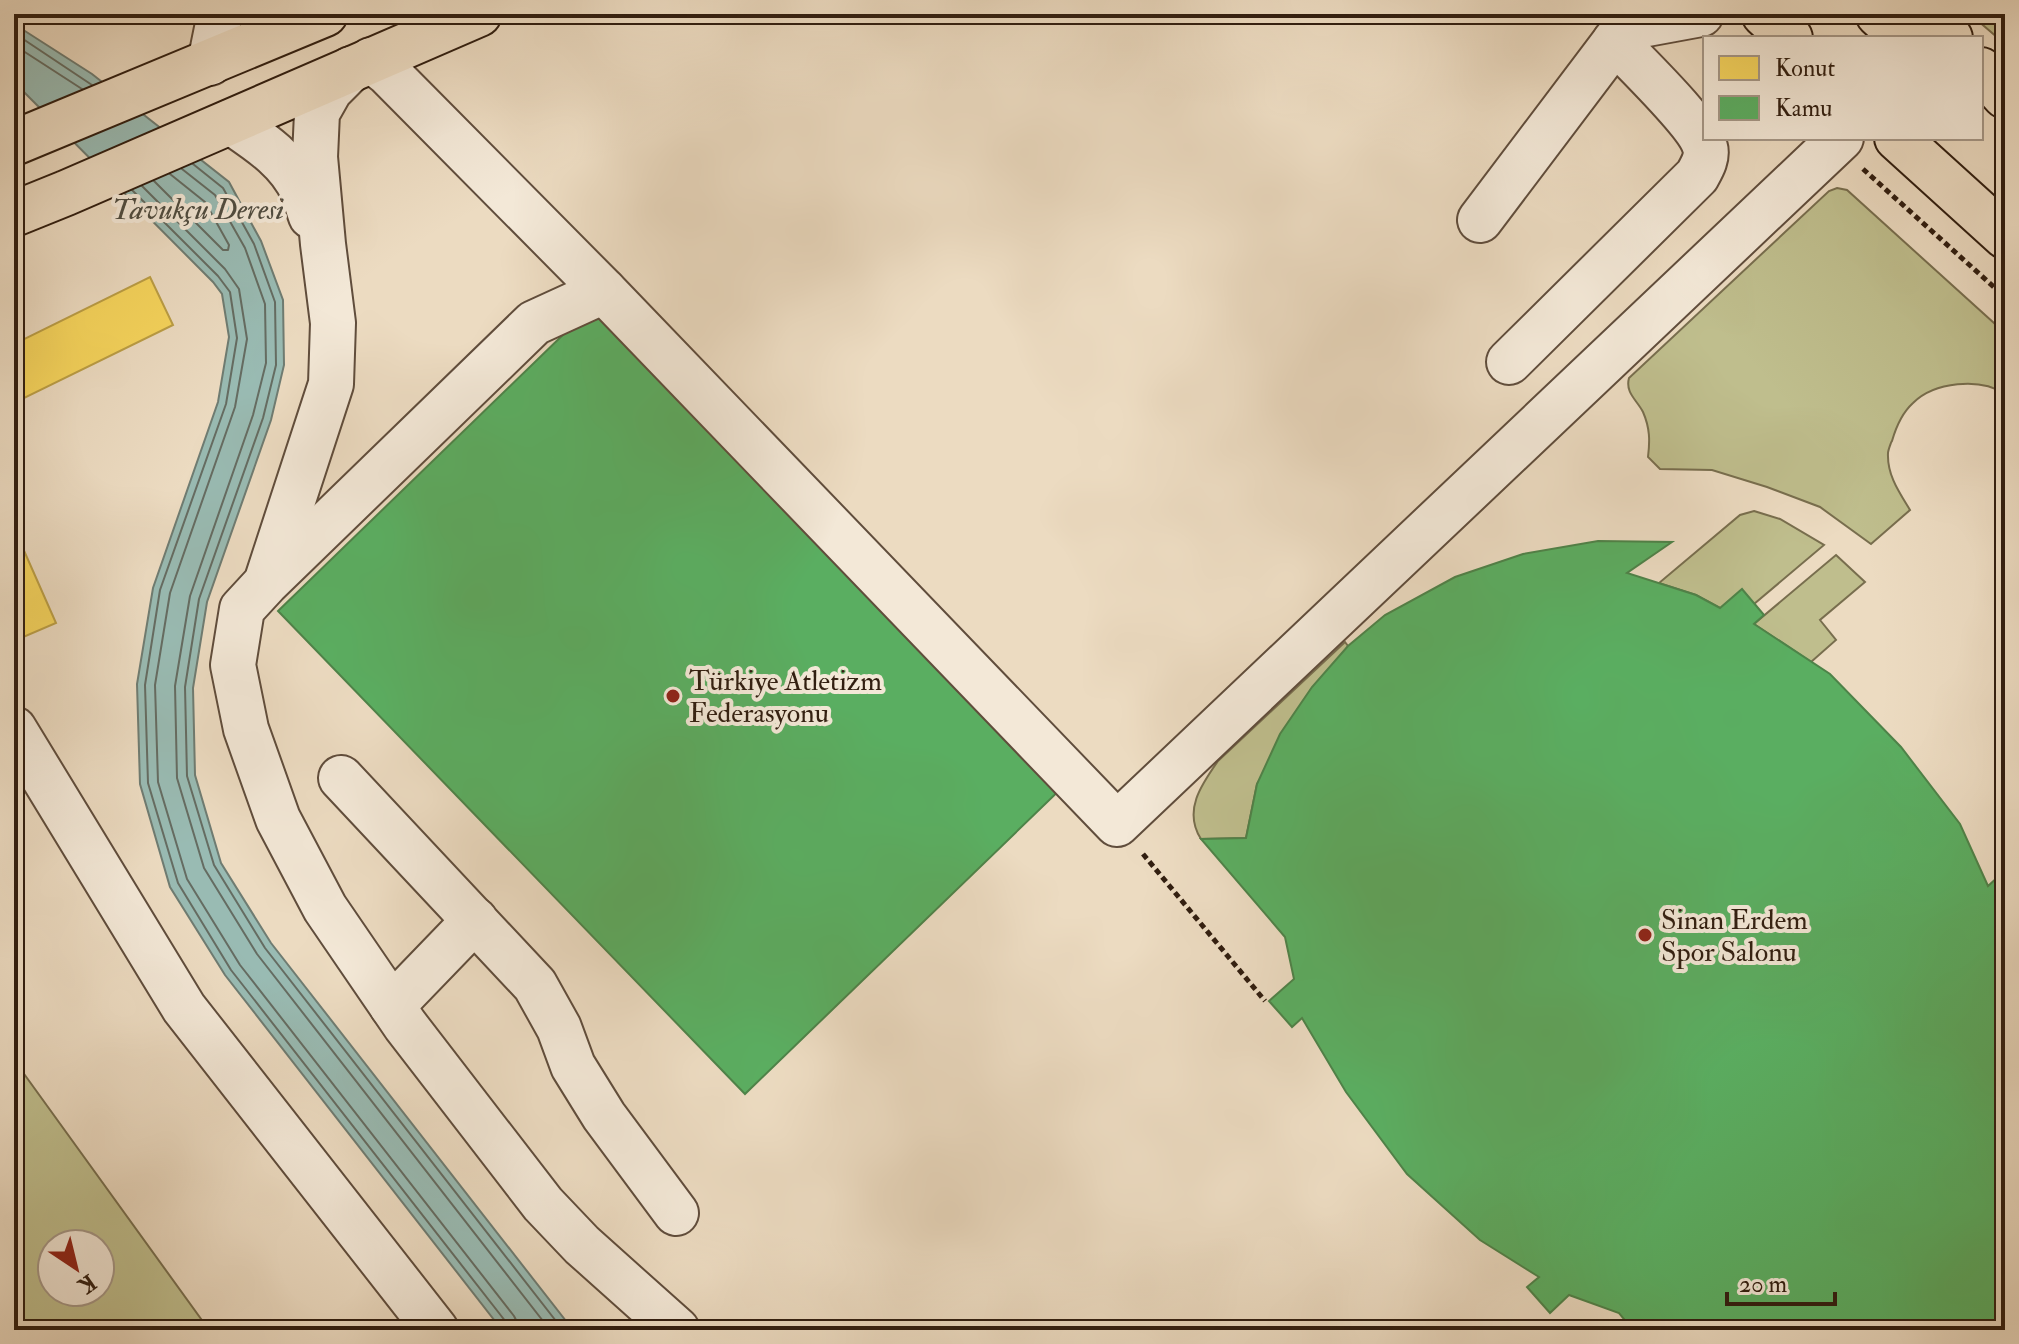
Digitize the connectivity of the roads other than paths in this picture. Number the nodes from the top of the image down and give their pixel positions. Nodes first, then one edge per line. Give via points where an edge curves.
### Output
1 (220, 14) edge
2 (479, 14) edge
3 (1701, 14) edge
4 (1764, 14) edge
5 (1878, 14) edge
6 (1924, 14) edge
7 (319, 15) edge
8 (1618, 28) edge
9 (1788, 36) edge
10 (1902, 36) edge
11 (1948, 36) edge
12 (361, 64) junction
13 (194, 69) junction
14 (1983, 72) edge
15 (2005, 96) edge
16 (1983, 111) edge
17 (219, 127) junction
18 (2005, 131) edge
19 (1899, 140) edge
20 (18, 141) edge
21 (1838, 141) edge
22 (14, 214) edge
23 (1480, 220) dead end
24 (2005, 236) edge
25 (323, 244) junction
26 (604, 291) junction
27 (1509, 362) dead end
28 (266, 583) junction
29 (14, 729) edge
30 (341, 778) dead end
31 (475, 920) junction
32 (392, 1006) junction
33 (676, 1213) dead end
34 (436, 1330) edge
35 (677, 1330) edge

1 - 13 street
2 - 12 main road
3 - 8 street
4 - 9 main road
5 - 10 main road
6 - 11 main road
7 - 13 main road
8 - 23 street
8 - 27 street via 1697,128 1706,148 1705,162 1697,176
12 - 17 main road
12 - 25 street via 330,90 317,113 315,157
12 - 26 street via 388,73
13 - 20 main road
14 - 15 main road
16 - 18 main road
17 - 22 main road
17 - 25 street via 260,142 283,162 303,191
19 - 24 main road
21 - 26 street via 1117,824
25 - 28 street via 333,323 331,384
26 - 28 street via 534,323
28 - 32 street via 242,609 233,665 246,729 278,819 325,908
29 - 34 street via 184,1008
30 - 31 street
31 - 32 street
31 - 33 street via 535,985 573,1066
32 - 35 street via 543,1204

